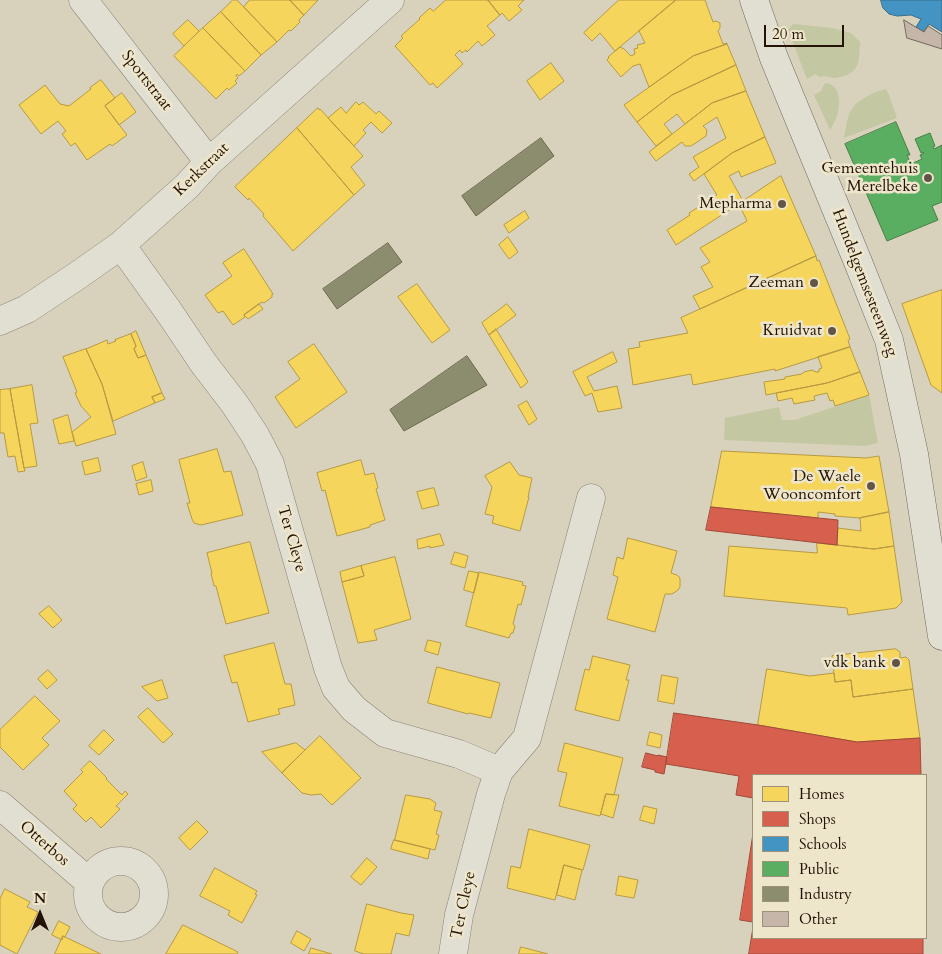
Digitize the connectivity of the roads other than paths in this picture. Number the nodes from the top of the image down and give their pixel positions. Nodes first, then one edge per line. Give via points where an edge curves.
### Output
1 (83, 0) edge
2 (390, 0) edge
3 (754, 0) edge
4 (209, 162) junction
5 (121, 244) junction
6 (0, 321) edge
7 (591, 498) dead end
8 (942, 636) edge
9 (499, 770) junction
10 (0, 805) edge
11 (90, 882) dead end
12 (453, 954) edge

1 - 4 street, Sportstraat
2 - 4 street, Kerkstraat
3 - 8 street, Hundelgemsesteenweg via 774,58 889,340 914,454
4 - 5 street, Kerkstraat via 187,186
5 - 6 street, Kerkstraat via 27,309
5 - 9 street, Ter Cleye via 234,403 270,464 336,688 354,710 384,733 458,754
7 - 9 street, Ter Cleye via 527,738
9 - 12 street, Ter Cleye via 459,915
10 - 11 street, Otterbos

